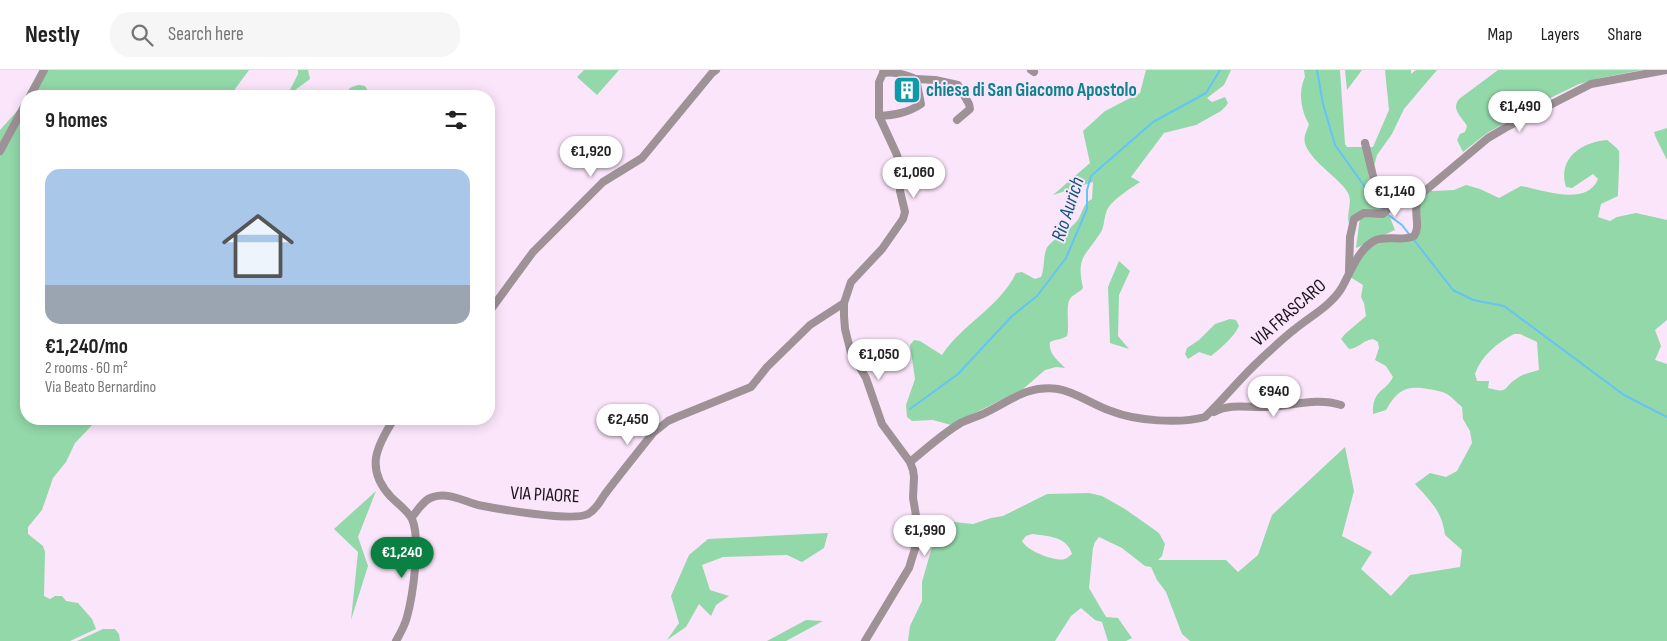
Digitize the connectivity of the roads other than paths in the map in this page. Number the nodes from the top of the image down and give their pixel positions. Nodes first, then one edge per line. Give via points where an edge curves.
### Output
1 (44, 70) edge
2 (716, 70) edge
3 (1666, 70) edge
4 (882, 71) edge
5 (916, 80) junction
6 (33, 90) edge
7 (20, 114) edge
8 (879, 116) junction
9 (957, 120) dead end
10 (1365, 143) dead end
11 (0, 152) edge
12 (1349, 273) junction
13 (844, 303) junction
14 (495, 304) edge
15 (1341, 405) dead end
16 (1205, 416) junction
17 (390, 425) edge
18 (910, 462) junction
19 (412, 517) junction
20 (396, 641) edge
21 (865, 641) edge

1 - 6 street
2 - 14 street via 642,158 603,182 533,252
3 - 12 street, VIA FRASCARO via 1591,84 1488,138 1420,195 1416,202 1418,227 1414,236 1377,240 1363,252
4 - 5 street
4 - 8 street
5 - 8 street via 921,104 895,115
5 - 9 street via 935,80 958,86 970,108
7 - 11 street
8 - 13 street via 897,155 905,212 882,249 851,282
10 - 12 street via 1387,210 1384,214 1364,213 1354,219
12 - 16 street, VIA FRASCARO via 1332,300 1260,359
13 - 18 street via 845,329 851,353 866,378 882,424
13 - 19 street, VIA PIAORE via 810,325 750,387 677,416 661,426 590,513 553,516 439,496 426,500
15 - 16 street via 1321,401 1268,407 1233,405
16 - 18 street via 1155,420 1111,412 1060,389 1031,389 961,423
17 - 19 street via 376,451 375,468 380,483
18 - 21 street via 918,539 904,578
19 - 20 street via 417,539 413,583 407,619

